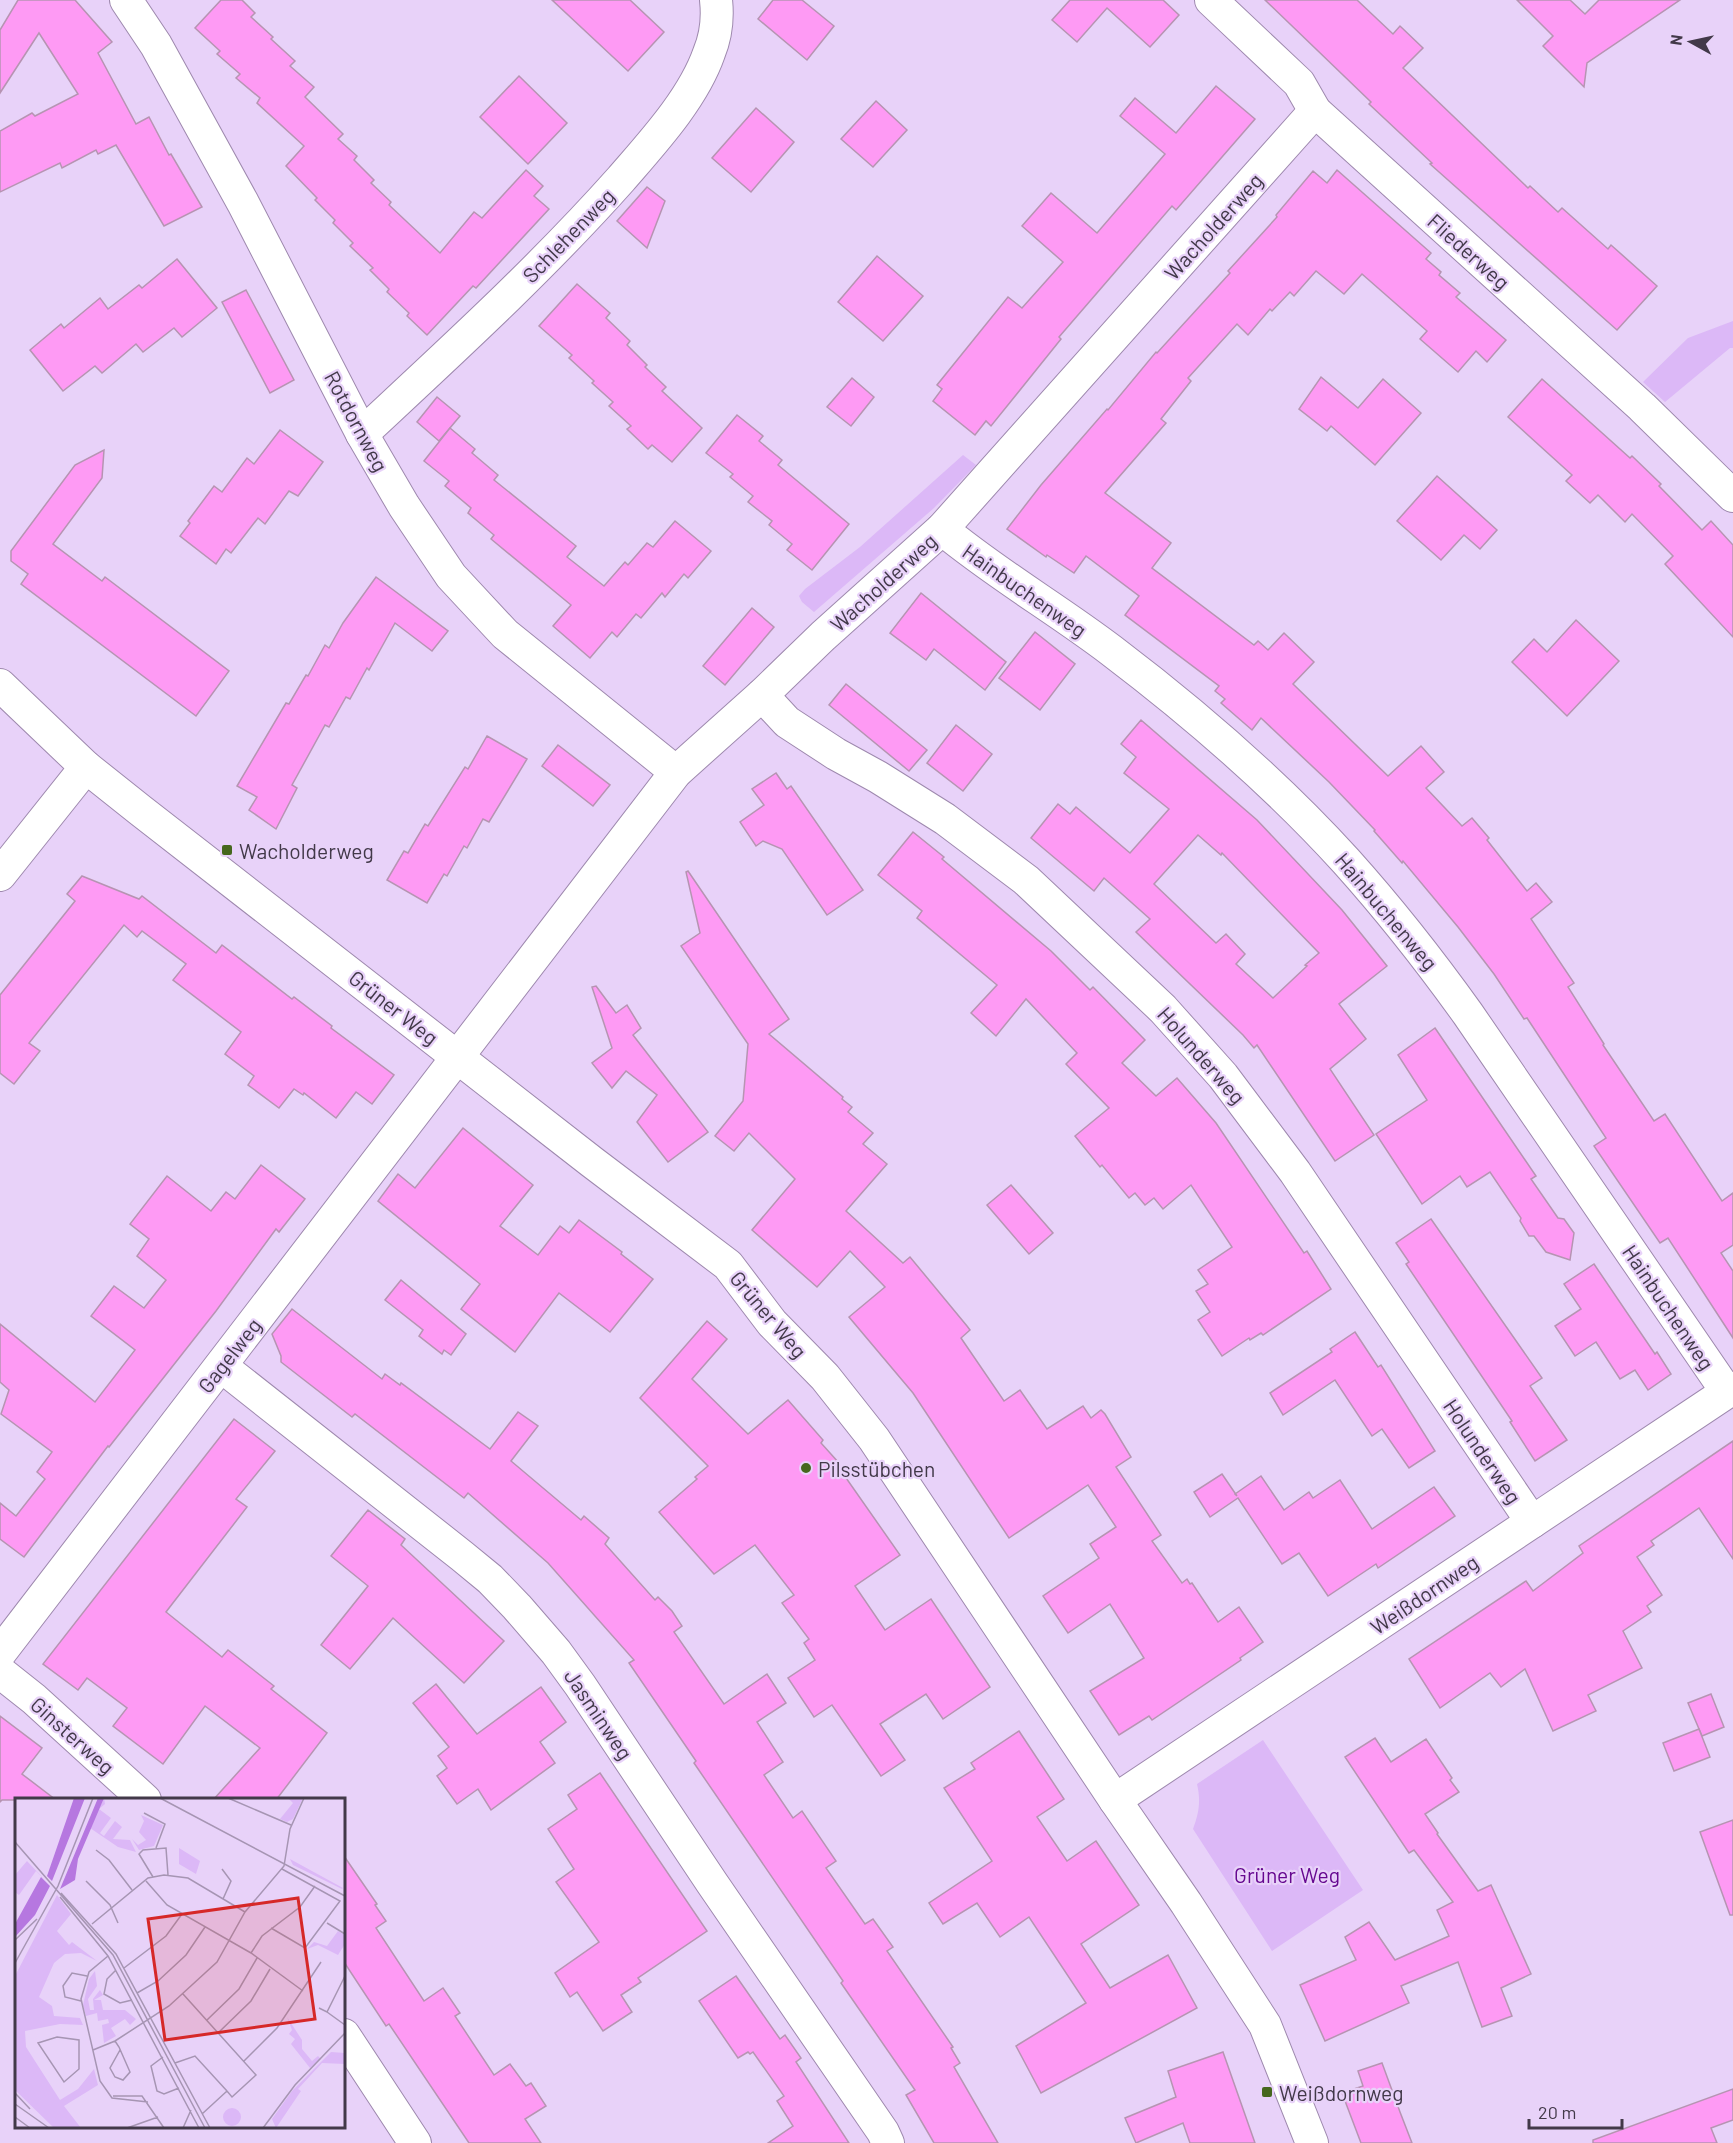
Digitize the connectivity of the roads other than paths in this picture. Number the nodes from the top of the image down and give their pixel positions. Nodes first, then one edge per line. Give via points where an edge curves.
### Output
1 (126, 0) edge
2 (716, 0) edge
3 (1211, 0) edge
4 (1315, 111) junction
5 (362, 434) junction
6 (1733, 496) edge
7 (942, 529) junction
8 (0, 685) edge
9 (762, 695) junction
10 (87, 767) junction
11 (676, 772) junction
12 (0, 875) edge
13 (458, 1057) junction
14 (221, 1366) junction
15 (1730, 1390) edge
16 (1532, 1522) junction
17 (0, 1653) edge
18 (0, 1672) edge
19 (143, 1798) edge
20 (1115, 1800) junction
21 (345, 2037) edge
22 (415, 2143) edge
23 (888, 2143) edge
24 (1312, 2143) edge

1 - 5 street, Rotdornweg via 197,118
2 - 5 street, Schlehenweg via 716,28 709,55 690,93 642,154 565,241
3 - 4 street, Fliederweg via 1299,83
4 - 6 street, Fliederweg via 1642,407
4 - 7 street, Wacholderweg
5 - 11 street, Rotdornweg via 451,576 505,634
7 - 9 street, Wacholderweg
7 - 15 street, Hainbuchenweg via 1112,651 1202,723 1287,800 1345,860 1416,944 1468,1014
8 - 10 street, Grüner Weg
9 - 11 street, Wacholderweg
9 - 16 street, Holunderweg via 787,722 945,819 1026,880 1163,1009 1223,1076 1294,1172
10 - 12 street
10 - 13 street, Grüner Weg
11 - 13 street, Wacholderweg
13 - 14 street, Gagelweg
13 - 20 street, Grüner Weg via 728,1265 772,1323 825,1377 874,1439
14 - 17 street, Gagelweg
14 - 23 street, Jasminweg via 490,1579 548,1643
15 - 16 street, Weißdornweg
16 - 20 street, Weißdornweg
18 - 19 street, Ginsterweg
20 - 24 street, Grüner Weg via 1265,2025
21 - 22 street

